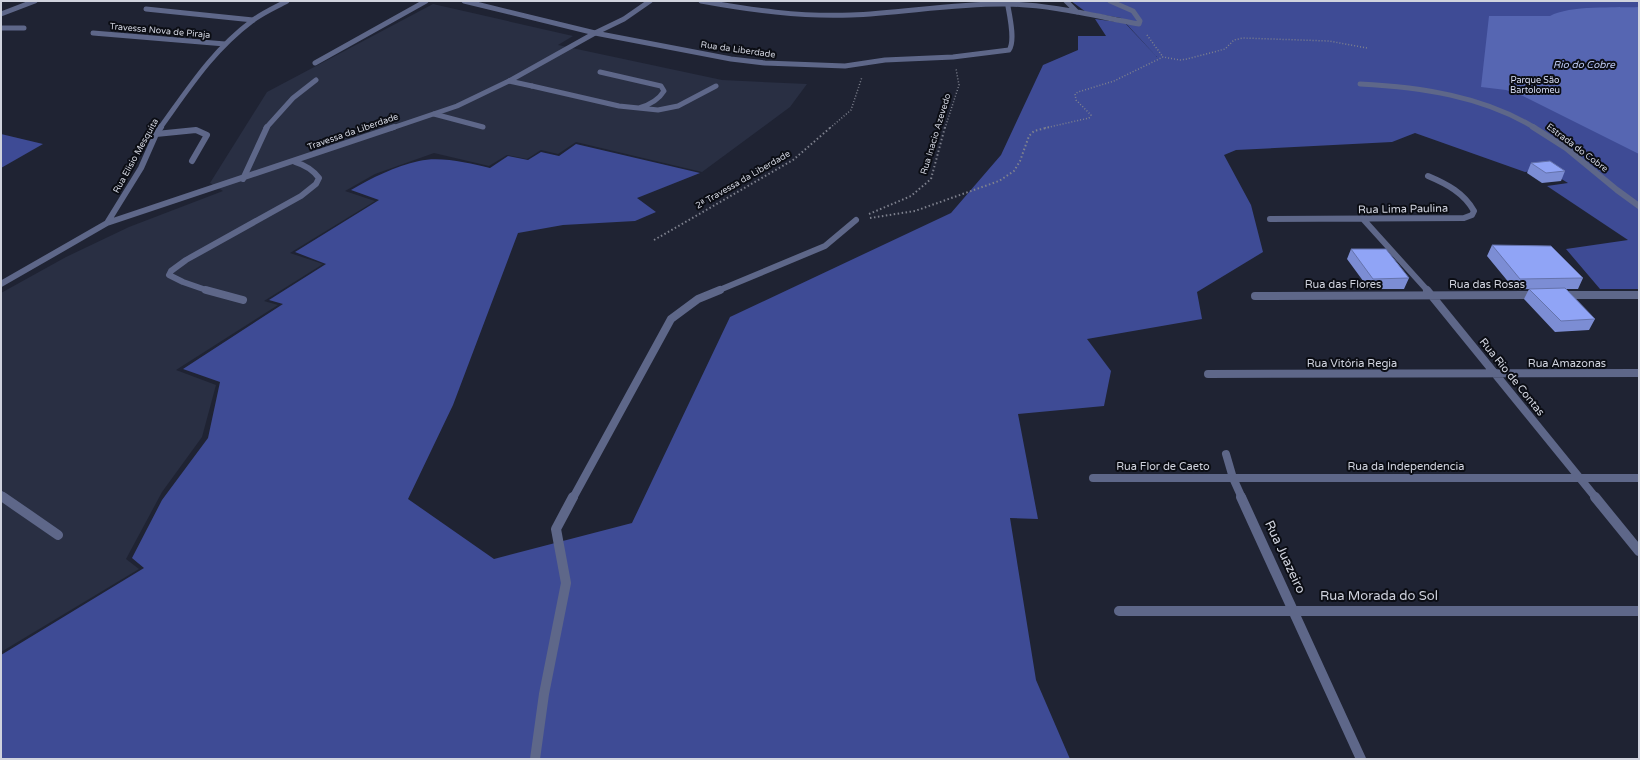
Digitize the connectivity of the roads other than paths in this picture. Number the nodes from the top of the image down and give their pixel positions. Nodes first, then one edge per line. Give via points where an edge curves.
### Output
1 (35, 1) edge
2 (287, 1) edge
3 (426, 1) edge
4 (464, 1) edge
5 (650, 1) edge
6 (701, 1) edge
7 (1066, 1) edge
8 (1110, 1) edge
9 (1007, 3) edge
10 (146, 9) dead end
11 (1077, 12) junction
12 (1, 14) edge
13 (253, 20) junction
14 (1, 28) edge
15 (24, 28) dead end
16 (93, 33) dead end
17 (595, 33) junction
18 (224, 44) junction
19 (315, 62) dead end
20 (600, 72) dead end
21 (316, 80) dead end
22 (510, 81) junction
23 (1360, 84) dead end
24 (716, 86) dead end
25 (638, 108) junction
26 (434, 114) junction
27 (483, 127) dead end
28 (156, 134) junction
29 (192, 161) dead end
30 (295, 162) junction
31 (1428, 176) dead end
32 (243, 179) junction
33 (1639, 206) edge
34 (1270, 219) dead end
35 (1363, 219) junction
36 (856, 220) road end
37 (106, 223) junction
38 (1, 284) edge
39 (1432, 295) junction
40 (1639, 295) edge
41 (1255, 296) dead end
42 (243, 300) dead end
43 (1639, 373) edge
44 (1208, 374) dead end
45 (1495, 374) junction
46 (1226, 454) dead end
47 (1093, 478) dead end
48 (1233, 478) junction
49 (1579, 478) junction
50 (1639, 478) edge
51 (1, 495) edge
52 (58, 535) dead end
53 (1639, 551) edge
54 (1294, 610) junction
55 (1119, 611) dead end
56 (1639, 611) edge
57 (535, 759) edge
58 (1361, 759) edge

1 - 12 street
2 - 13 street, Rua Elisio Mesquita
3 - 19 street
4 - 17 street, Rua da Liberdade
5 - 17 street, Travessa da Liberdade via 635,13
6 - 9 street via 762,12 814,15 865,14
7 - 11 street
8 - 11 street via 1133,11 1140,21 1139,24
9 - 11 street
9 - 17 street, Rua da Liberdade via 1012,46 1009,50 953,57 885,60 867,64 824,66 765,63
10 - 13 street
13 - 18 street, Rua Elisio Mesquita
14 - 15 street
16 - 18 street, Travessa Nova de Piraja
17 - 22 street, Travessa da Liberdade
18 - 28 street, Rua Elisio Mesquita via 204,66
20 - 25 street via 661,86 664,90 656,101
21 - 32 street via 293,98 265,130
22 - 25 street
22 - 26 street, Travessa da Liberdade
23 - 33 street, Estrada do Cobre via 1436,91 1501,110 1556,141
24 - 25 street via 669,109
26 - 27 street
26 - 30 street, Travessa da Liberdade
28 - 29 street via 196,130 207,135
28 - 37 street, Rua Elisio Mesquita via 141,168
30 - 32 street, Travessa da Liberdade
30 - 42 street via 306,166 317,175 319,178 316,184 301,196 170,271 169,275 186,283
31 - 35 street, Rua Lima Paulina via 1448,185 1467,199 1474,211 1472,215 1464,218
32 - 37 street, Travessa da Liberdade
34 - 35 street, Rua Lima Paulina
35 - 39 street, Rua Rio de Contas
36 - 57 street via 825,246 698,299 671,319 556,529 566,583 544,694
37 - 38 street, Rua Elisio Mesquita
39 - 40 street, Rua das Rosas
39 - 41 street, Rua das Flores
39 - 45 street, Rua Rio de Contas
43 - 45 street, Rua Amazonas
44 - 45 street, Rua Vitória Regia
45 - 49 street, Rua Rio de Contas
46 - 48 street, Rua Juazeiro
47 - 48 street, Rua Flor de Caeto
48 - 49 street, Rua da Independencia
48 - 54 street, Rua Juazeiro
49 - 50 street, Rua da Independencia
49 - 53 street, Rua Rio de Contas
51 - 52 street
54 - 55 street, Rua Morada do Sol
54 - 56 street, Rua Morada do Sol
54 - 58 street, Rua Juazeiro

